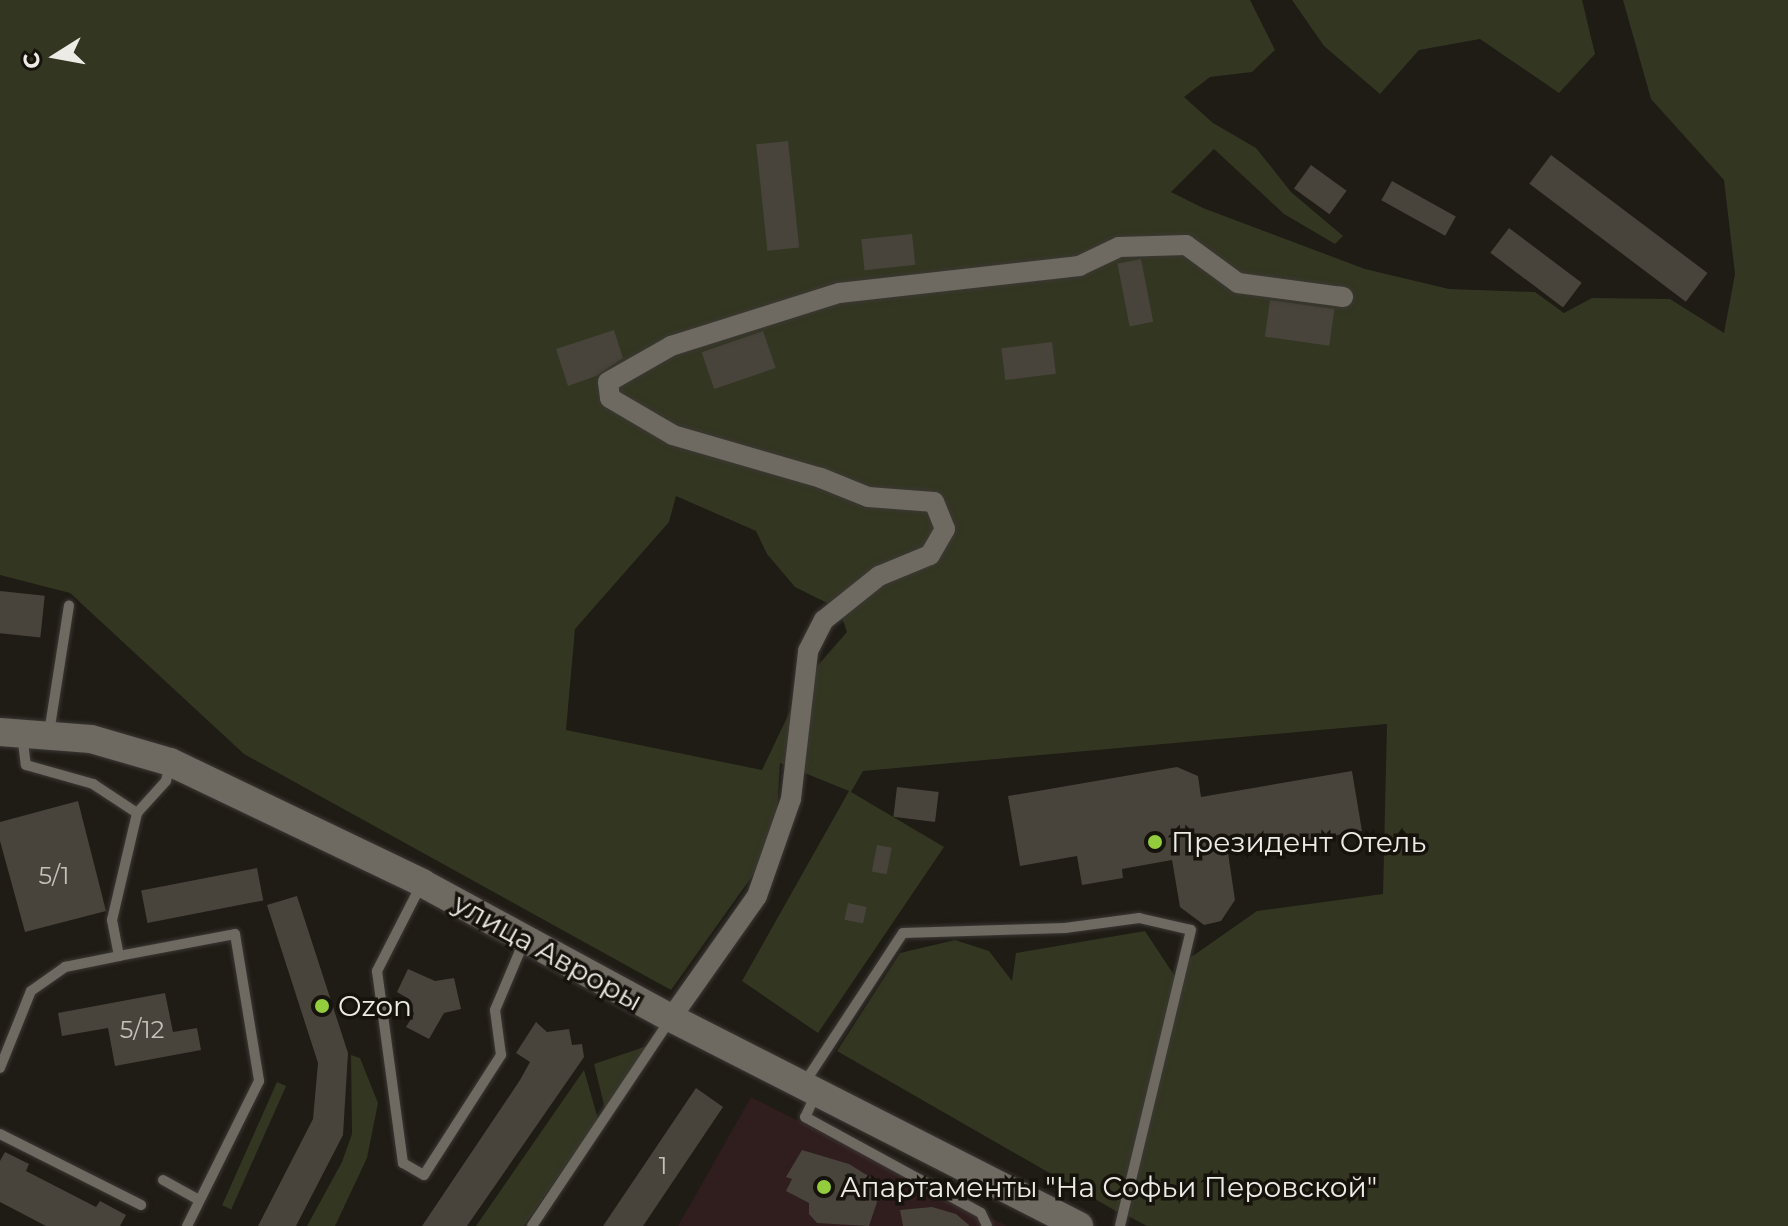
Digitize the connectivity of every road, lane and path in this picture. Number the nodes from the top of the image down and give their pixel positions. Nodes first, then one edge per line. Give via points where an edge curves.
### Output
1 (1343, 297) dead end
2 (69, 606) dead end
3 (24, 732) edge
4 (170, 762) junction
5 (137, 813) junction
6 (422, 883) junction
7 (525, 938) junction
8 (119, 956) junction
9 (671, 1018) junction
10 (0, 1068) edge
11 (810, 1089) junction
12 (0, 1134) edge
13 (163, 1180) dead end
14 (199, 1200) junction
15 (141, 1205) dead end
16 (187, 1226) edge
17 (532, 1226) edge
18 (987, 1226) edge
19 (1079, 1226) edge
20 (1120, 1226) edge

1 - 9 street via 1238,283 1186,245 1119,247 1079,266 839,293 671,346 608,382 610,398 673,435 868,497 934,502 945,529 930,555 879,576 824,620 808,651 791,799 757,896
2 - 3 lane
3 - 4 street, улица Авроры via 91,739
3 - 5 lane via 26,765 93,784
4 - 5 lane via 166,781
4 - 6 street, улица Авроры
5 - 8 lane via 112,920
6 - 7 street, улица Авроры
6 - 7 lane via 377,971 403,1163 424,1175 501,1055 495,1010
7 - 9 street, улица Авроры
8 - 10 lane via 65,967 31,991
8 - 14 lane via 235,934 259,1081
9 - 11 street, улица Авроры
9 - 17 lane
11 - 18 lane via 805,1117 981,1213
11 - 19 street, улица Авроры
11 - 20 lane via 903,933 1065,928 1139,918 1191,930
12 - 15 lane
13 - 14 lane
14 - 16 lane

